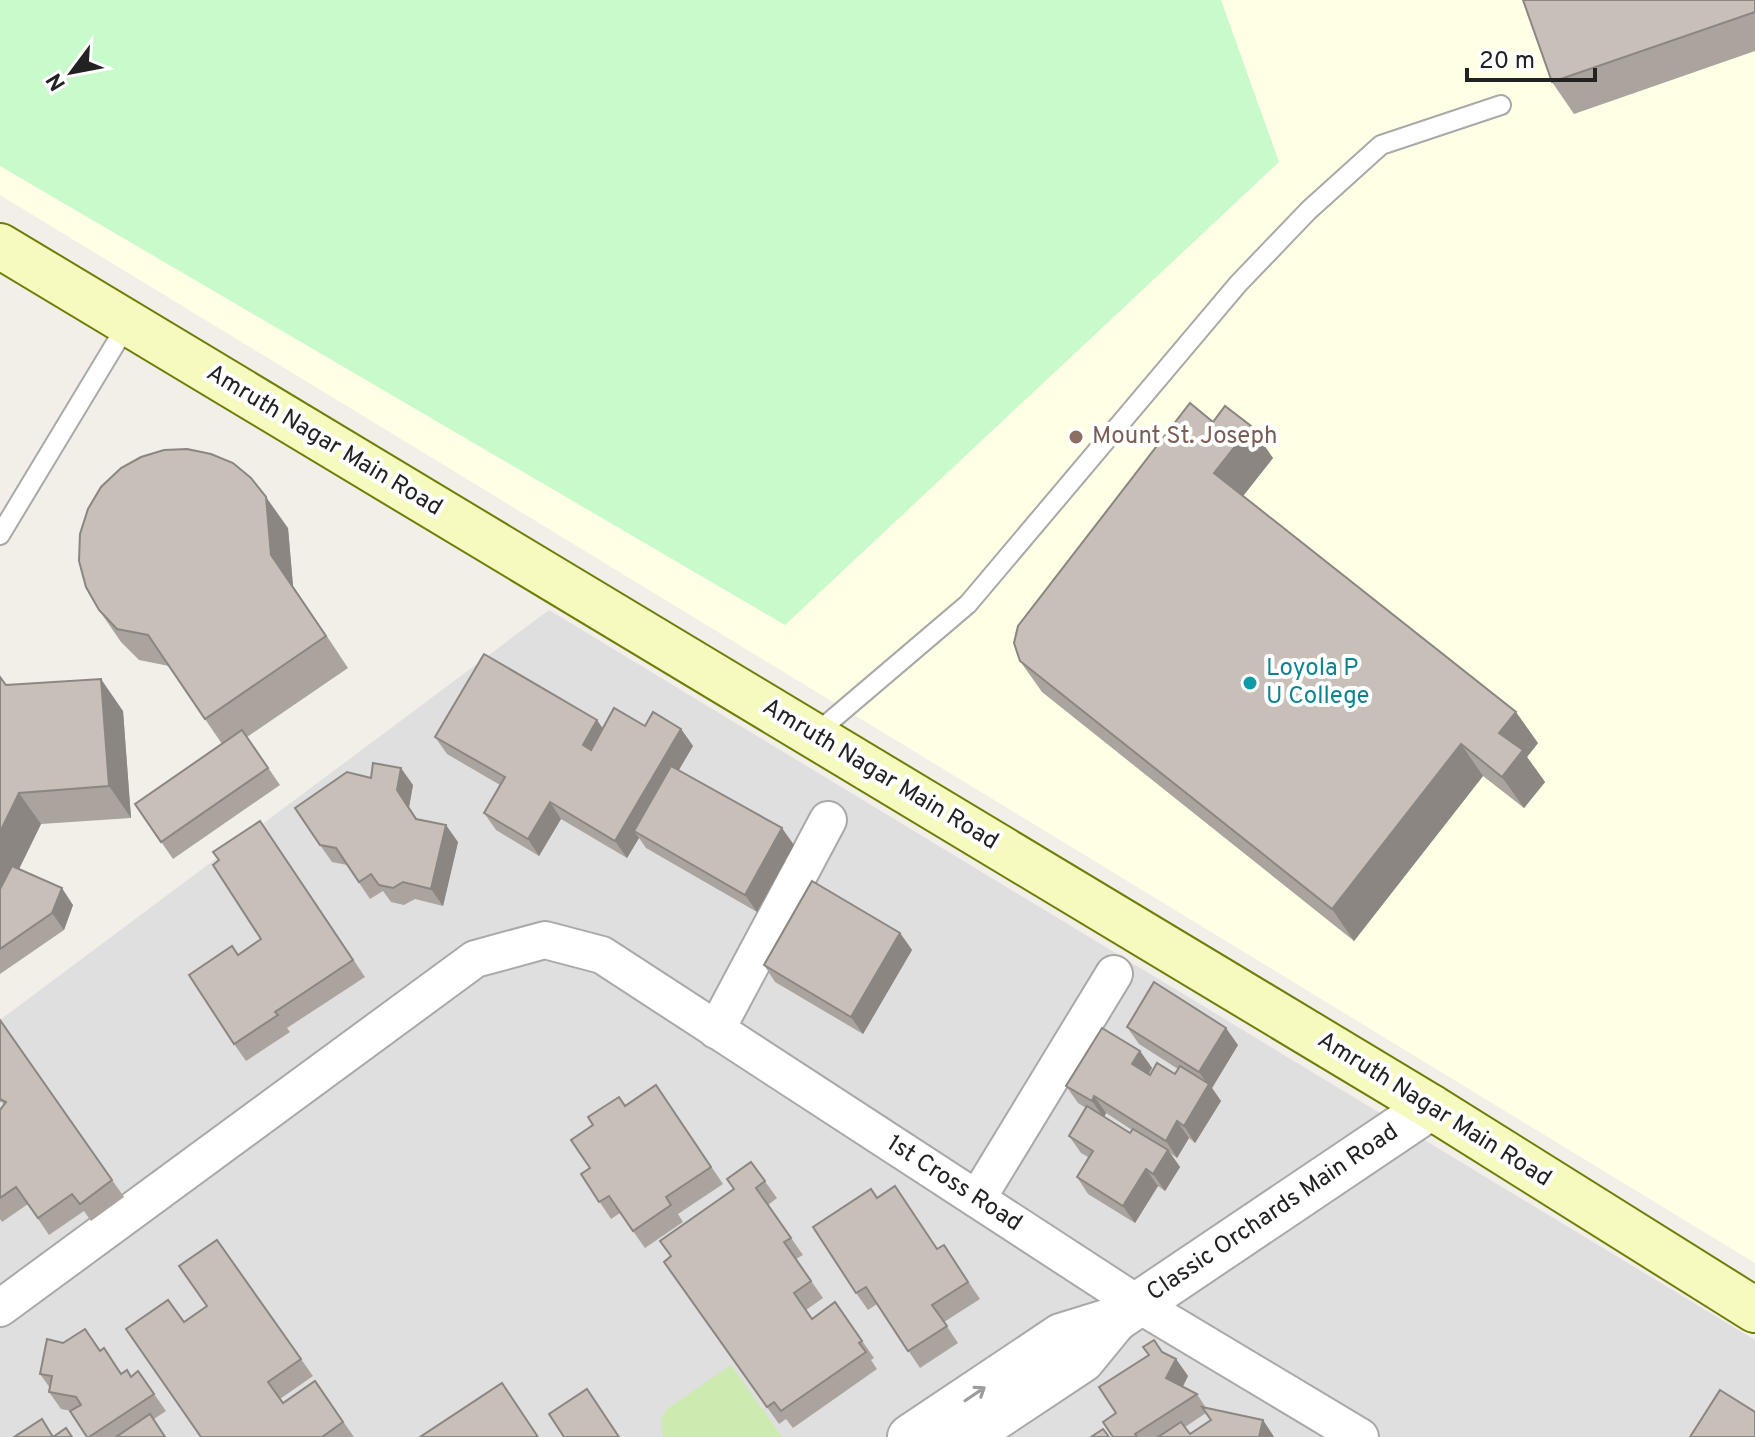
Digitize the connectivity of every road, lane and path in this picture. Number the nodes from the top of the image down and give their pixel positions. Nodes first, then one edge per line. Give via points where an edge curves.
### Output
1 (1501, 105) dead end
2 (0, 246) edge
3 (128, 323) junction
4 (0, 535) edge
5 (814, 735) junction
6 (828, 820) dead end
7 (1114, 974) dead end
8 (716, 1030) junction
9 (1431, 1107) junction
10 (977, 1199) junction
11 (0, 1308) edge
12 (1755, 1310) edge
13 (1127, 1312) junction
14 (910, 1437) edge
15 (966, 1437) edge
16 (1360, 1437) edge

1 - 5 lane via 1381,145 1319,201 1238,284 968,604
2 - 3 main road, Amruth Nagar Main Road
3 - 4 lane
3 - 5 main road, Amruth Nagar Main Road
5 - 9 main road, Amruth Nagar Main Road
6 - 8 street
7 - 10 street
8 - 10 street, 1st Cross Road
8 - 11 street, 1st Cross Road via 602,955 545,940 475,959
9 - 12 main road, Amruth Nagar Main Road
9 - 13 street, Classic Orchards Main Road
10 - 13 street, 1st Cross Road
14 -> 13 street, Classic Orchards Main Road via 1061,1336
13 - 15 street, Classic Orchards Main Road via 1082,1360
13 - 16 street, 1st Cross Road

